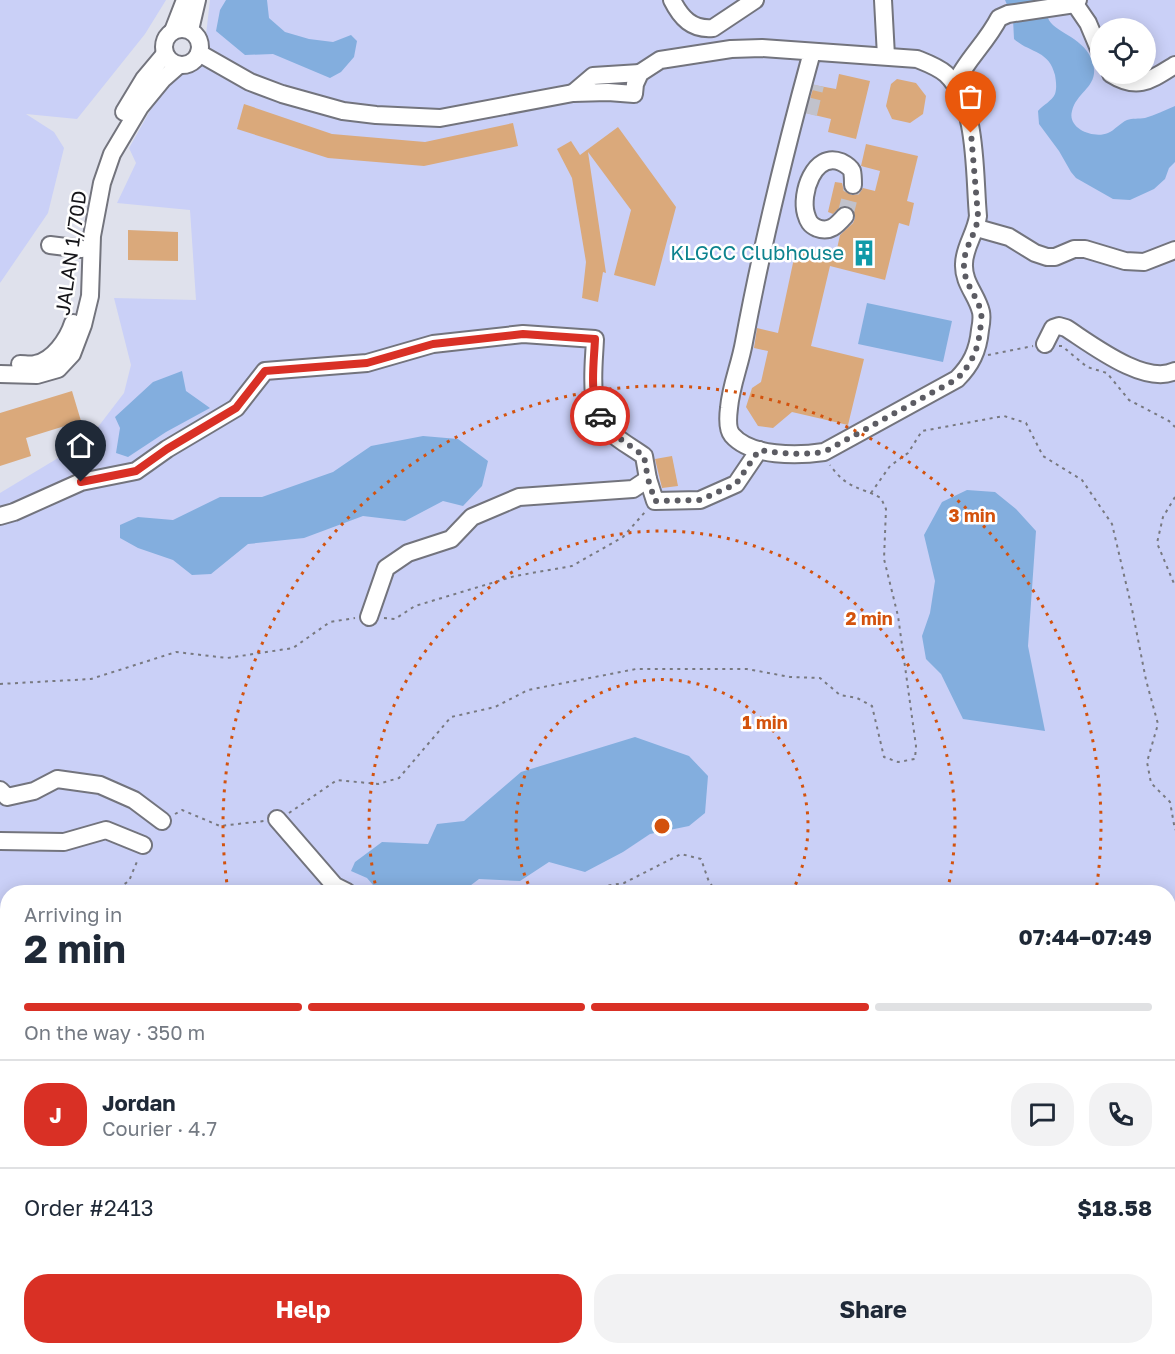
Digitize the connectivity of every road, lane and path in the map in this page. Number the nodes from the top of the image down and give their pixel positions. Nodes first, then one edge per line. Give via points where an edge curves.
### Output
1 (184, 0) edge
2 (197, 0) edge
3 (672, 0) edge
4 (755, 0) edge
5 (883, 0) edge
6 (1077, 2) edge
7 (1090, 28) edge
8 (181, 30) junction
9 (812, 52) junction
10 (199, 53) junction
11 (165, 54) junction
12 (885, 56) junction
13 (179, 65) junction
14 (1175, 65) edge
15 (807, 70) junction
16 (640, 73) junction
17 (1156, 77) edge
18 (955, 84) junction
19 (816, 85) tunnel mouth
20 (573, 93) junction
21 (809, 114) dead end
22 (793, 123) junction
23 (779, 183) junction
24 (853, 185) tunnel mouth
25 (806, 190) junction
26 (845, 216) dead end
27 (977, 228) junction
28 (50, 245) dead end
29 (82, 249) junction
30 (1175, 250) edge
31 (1045, 344) junction
32 (974, 358) junction
33 (0, 364) edge
34 (1175, 371) edge
35 (0, 374) edge
36 (1175, 428) edge
37 (759, 450) junction
38 (824, 452) junction
39 (648, 479) junction
40 (871, 492) junction
41 (1175, 496) edge
42 (655, 501) junction
43 (0, 516) edge
44 (1175, 586) edge
45 (369, 616) junction
46 (0, 684) edge
47 (0, 790) edge
48 (277, 819) junction
49 (162, 821) joint
50 (1175, 830) edge
51 (0, 841) edge
52 (143, 845) joint
53 (123, 885) edge
54 (334, 885) edge
55 (612, 885) edge
56 (711, 885) edge

1 - 8 street
2 - 8 street
3 - 4 street via 687,22 713,28
5 - 12 street
6 - 7 street
6 - 18 street via 999,18
8 - 10 street via 198,37
8 - 11 street via 165,38
9 - 12 street
9 - 15 street
9 - 16 street via 731,50 660,60
10 - 13 street via 192,62
10 - 20 street via 250,82 282,94 343,111 376,115 440,118
11 - 13 street
11 - 29 street, JALAN 1/70D via 144,80 103,151 88,190
12 - 18 street via 933,65
13 - 35 street, JALAN 1/70D via 140,106 112,154 92,236 90,296 72,354 58,369 37,375
14 - 17 street
15 - 19 street
15 - 22 street
16 - 20 street via 593,76
16 - 20 street via 634,94
18 - 27 street via 969,117
21 - 22 street
22 - 23 street
23 - 25 street
23 - 37 street via 728,410 731,434
24 - 25 street via 850,168 839,161 828,161 809,178
25 - 26 street via 805,210 808,222 815,227 833,228
27 - 30 street via 1009,237 1047,257 1085,249 1125,261 1144,262
27 - 32 street via 964,263 966,280 981,312
28 - 29 street
29 - 33 street, JALAN 1/70D via 82,281 73,326 65,341 36,364
31 - 32 path
31 - 34 street via 1053,328 1059,326 1123,365 1159,375
31 - 36 path via 1062,346 1087,367 1107,373 1129,400
32 - 38 street via 957,379
37 - 38 street via 785,454
37 - 42 street via 736,484 700,500
38 - 40 path via 846,483
39 - 42 street
39 - 43 street via 644,456 608,430 597,409 595,339 523,334 433,344 367,363 265,371 236,408 136,471 81,482
39 - 45 street via 633,489 519,497 472,517 451,539 408,553 386,568
40 - 48 path via 881,498 886,509 884,560 898,616 915,759 898,762 884,757 872,706 840,695 820,678 747,669 636,669 528,690 495,707 451,717 399,778 378,784 337,780
40 - 50 path via 890,466 908,453 922,431 1004,417 1026,423 1043,456 1082,480 1112,525 1158,724 1147,762 1151,783 1170,802
41 - 44 path via 1163,517 1156,543
42 - 45 path via 623,537 572,566 515,576 415,606 394,619
45 - 46 path via 330,622 293,648 227,658 176,652 91,678
47 - 49 street via 7,797 34,791 57,779 100,785 134,800
48 - 49 path via 220,826 182,810
48 - 54 street
51 - 52 street via 64,842 106,830
52 - 53 path via 129,881
55 - 56 path via 624,883 681,854 701,859

